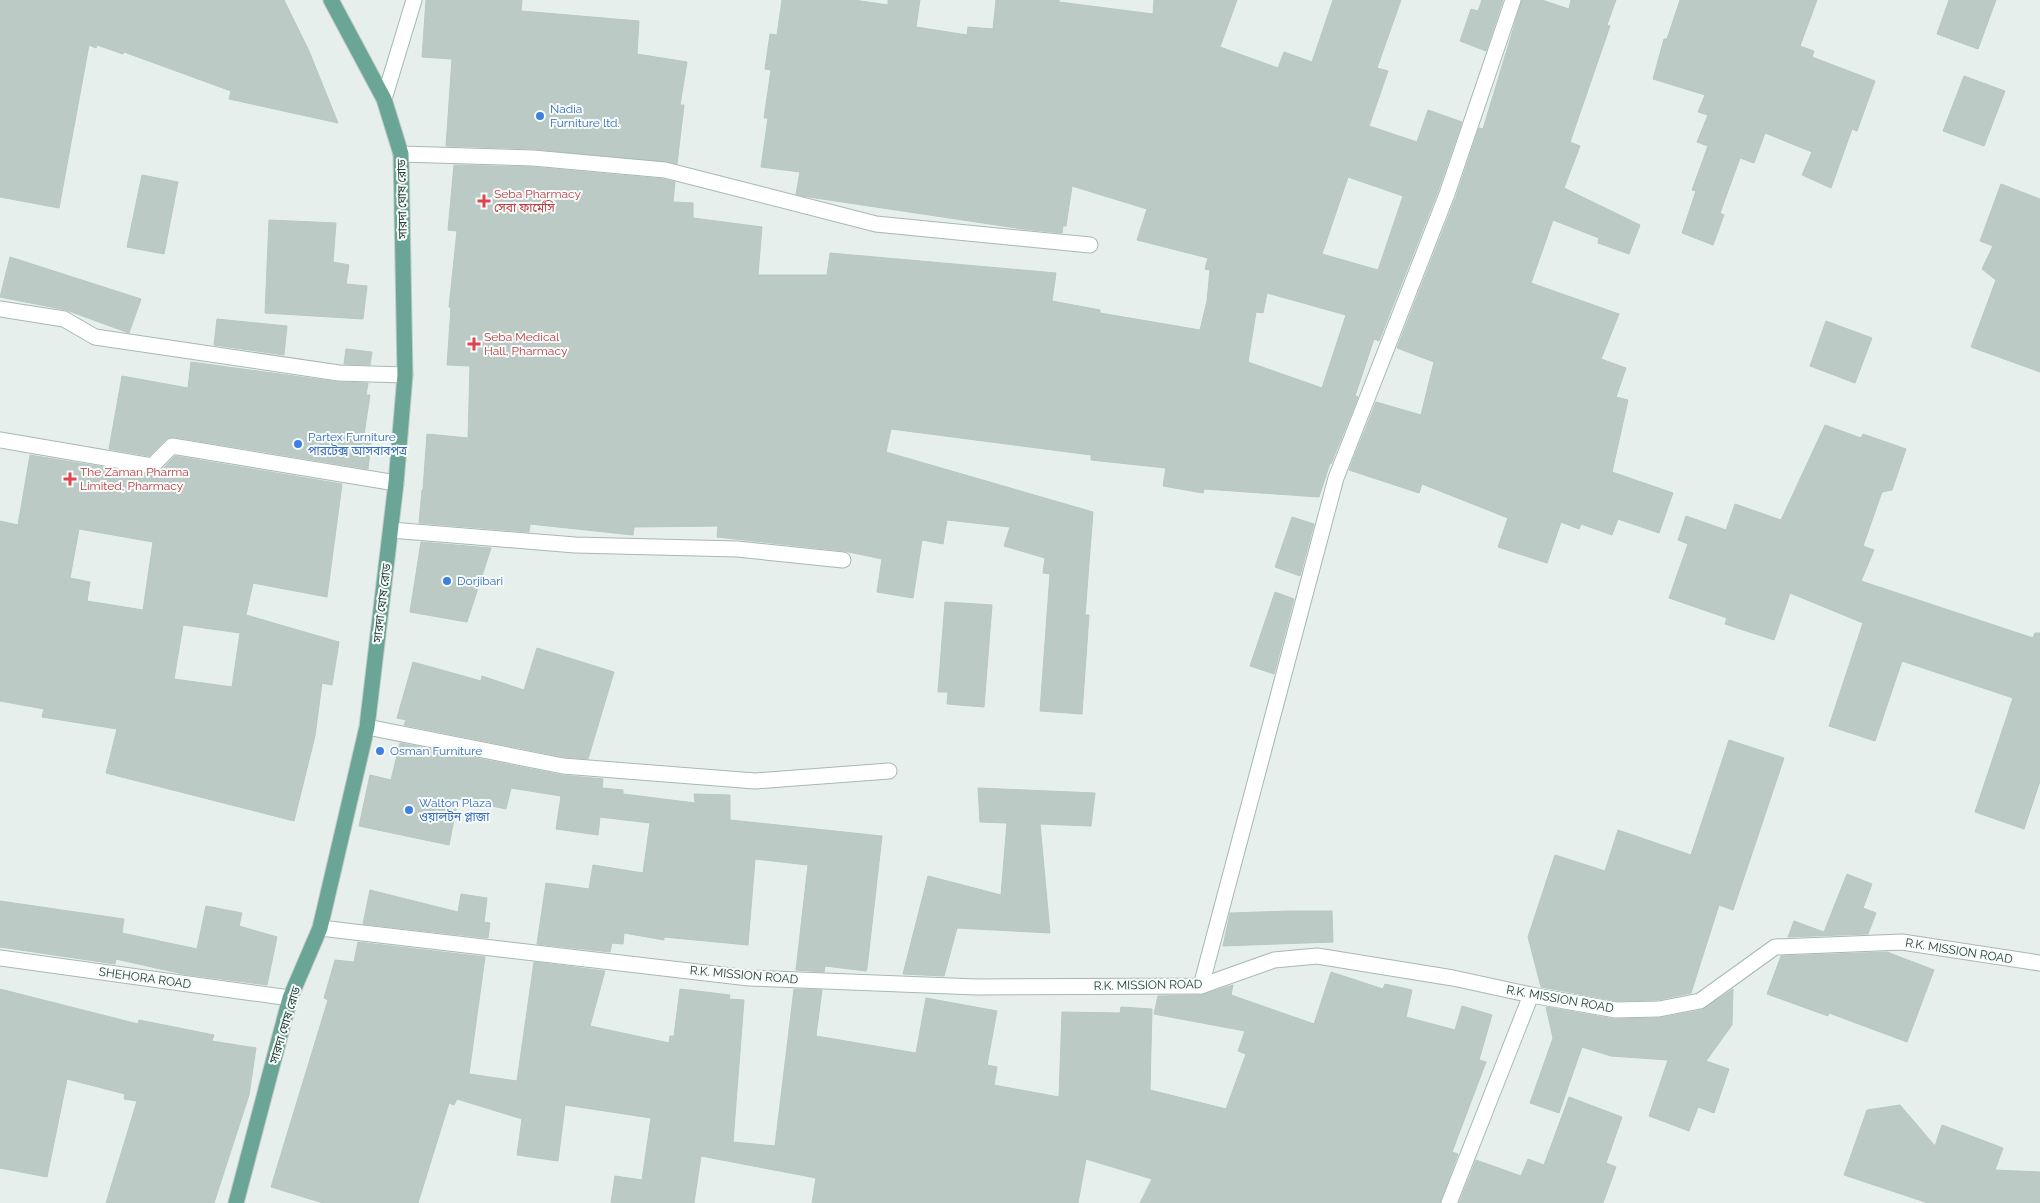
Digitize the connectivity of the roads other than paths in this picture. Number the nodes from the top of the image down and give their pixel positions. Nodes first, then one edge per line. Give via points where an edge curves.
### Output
1 (331, 0) edge
2 (414, 0) edge
3 (1513, 0) edge
4 (384, 99) junction
5 (401, 154) junction
6 (1090, 245) dead end
7 (0, 309) edge
8 (405, 375) junction
9 (0, 440) edge
10 (396, 483) junction
11 (390, 530) junction
12 (843, 560) dead end
13 (368, 727) junction
14 (890, 771) dead end
15 (320, 928) junction
16 (0, 958) edge
17 (2040, 963) edge
18 (1201, 986) junction
19 (1531, 995) junction
20 (290, 998) junction
21 (236, 1203) edge
22 (1449, 1203) edge

1 - 4 main road, সারদা ঘোষ রোড
2 - 4 street
3 - 18 street via 1447,194 1336,478
4 - 5 main road, সারদা ঘোষ রোড
5 - 6 street via 533,158 665,170 876,224
5 - 8 main road, সারদা ঘোষ রোড
7 - 8 street via 64,319 95,337 339,373
8 - 10 main road, সারদা ঘোষ রোড
9 - 10 street via 152,466 172,446
10 - 11 main road, সারদা ঘোষ রোড
11 - 12 street via 575,545 736,549
11 - 13 main road, সারদা ঘোষ রোড
13 - 14 street via 572,766 755,781
13 - 15 main road, সারদা ঘোষ রোড
15 - 18 street, R.K. MISSION ROAD via 749,978 976,987
15 - 20 main road, সারদা ঘোষ রোড
16 - 20 street, SHEHORA ROAD
17 - 19 street, R.K. MISSION ROAD via 1902,942 1775,947 1700,1001 1659,1010 1616,1010
18 - 19 street, R.K. MISSION ROAD via 1274,960 1317,956 1453,978
19 - 22 street
20 - 21 main road, সারদা ঘোষ রোড

